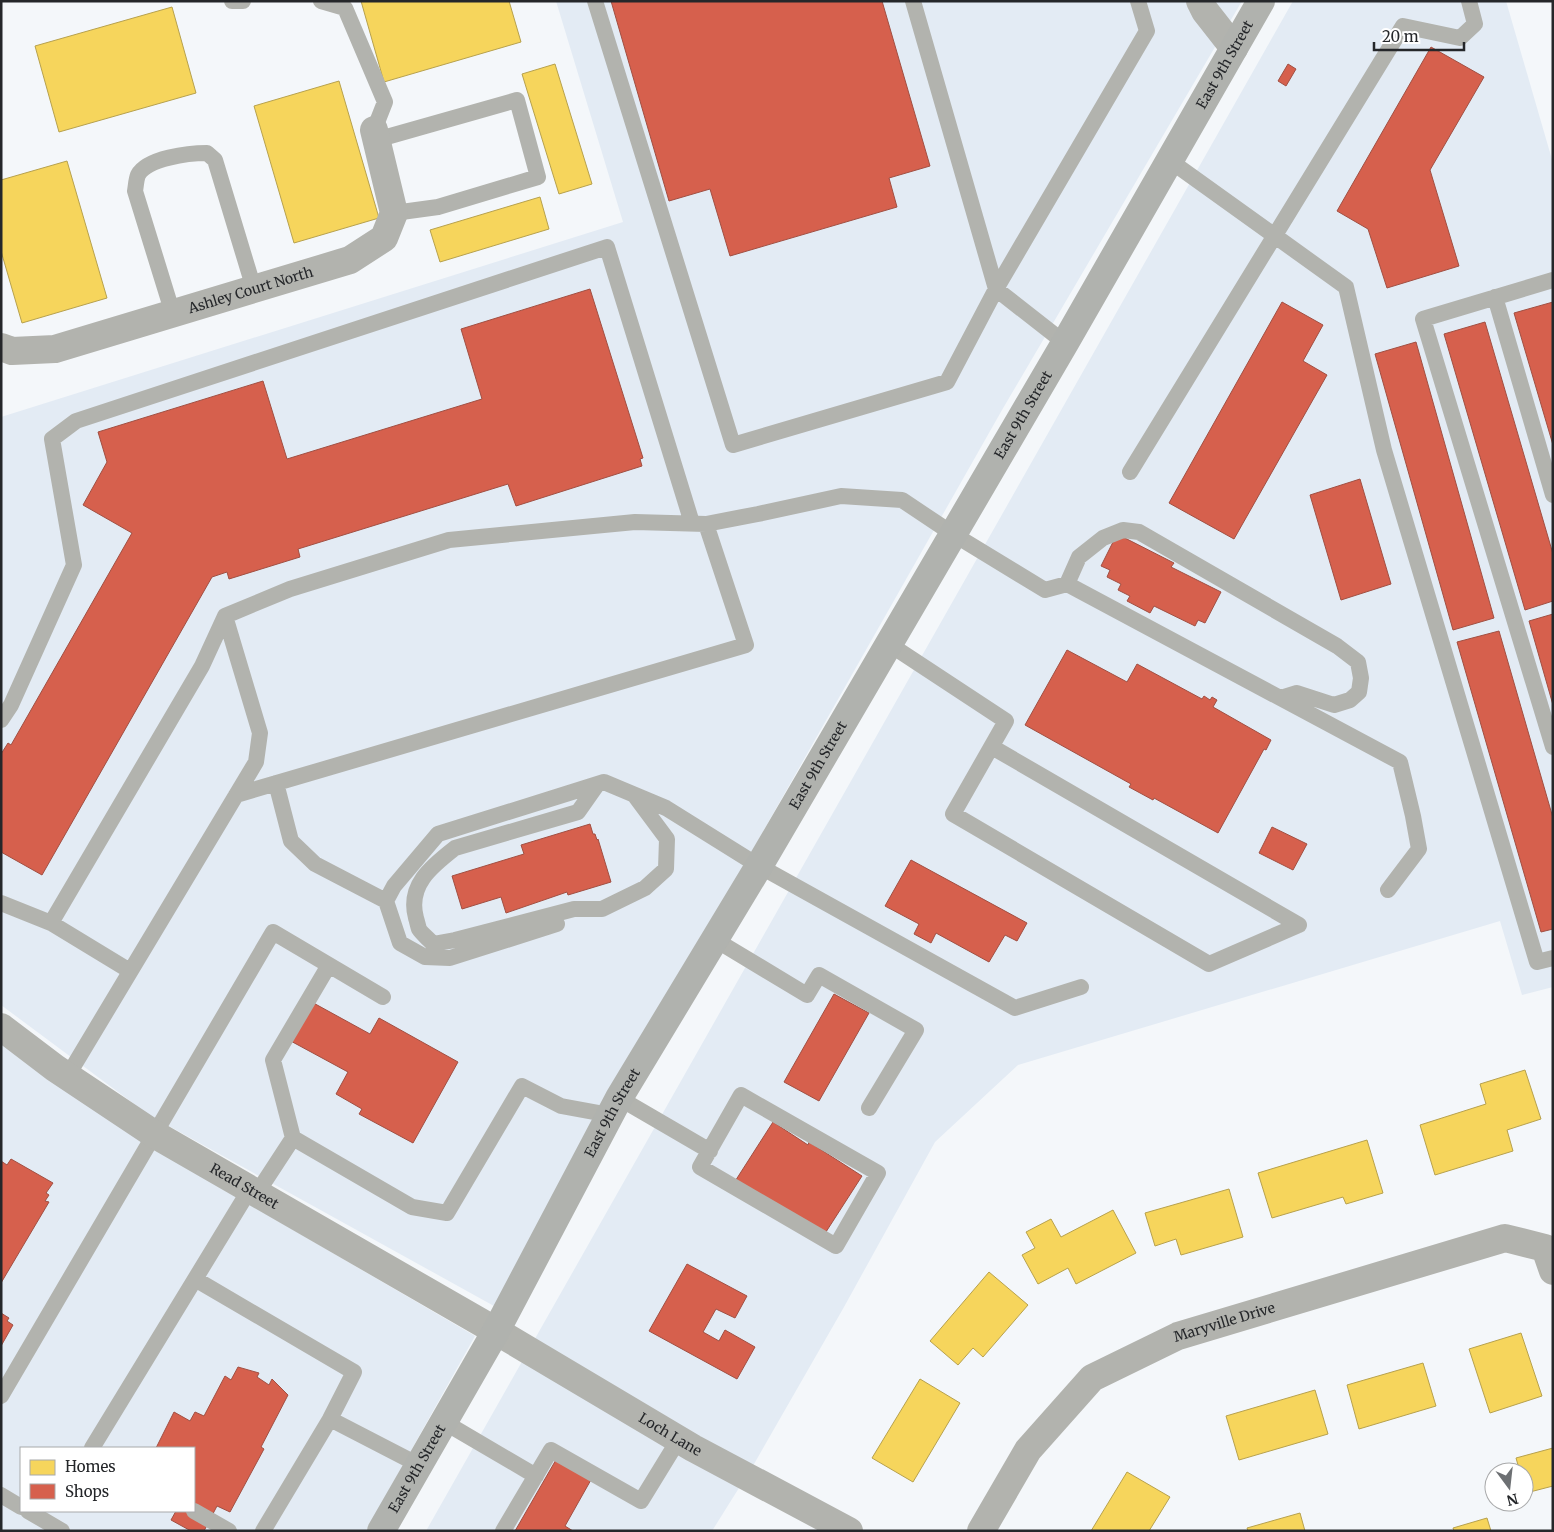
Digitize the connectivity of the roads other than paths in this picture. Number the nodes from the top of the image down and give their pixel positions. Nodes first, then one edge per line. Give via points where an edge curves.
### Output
1 (232, 1) edge
2 (243, 1) edge
3 (320, 1) edge
4 (595, 1) edge
5 (913, 1) edge
6 (1138, 1) edge
7 (1200, 1) edge
8 (1261, 1) edge
9 (1469, 1) edge
10 (1234, 48) junction
11 (375, 135) junction
12 (1170, 160) junction
13 (394, 213) junction
14 (1274, 236) junction
15 (1553, 280) edge
16 (254, 289) junction
17 (996, 289) junction
18 (1495, 297) junction
19 (173, 314) junction
20 (1065, 344) junction
21 (1, 347) edge
22 (1130, 472) dead end
23 (1553, 495) edge
24 (699, 523) junction
25 (953, 534) junction
26 (1067, 584) junction
27 (225, 616) junction
28 (889, 644) junction
29 (1281, 698) junction
30 (1, 720) edge
31 (992, 747) junction
32 (1553, 747) edge
33 (276, 783) junction
34 (597, 785) junction
35 (236, 795) junction
36 (634, 795) junction
37 (759, 866) junction
38 (1388, 890) dead end
39 (386, 901) junction
40 (1, 904) edge
41 (602, 910) junction
42 (51, 923) junction
43 (714, 939) junction
44 (1553, 958) edge
45 (329, 965) junction
46 (130, 971) junction
47 (1081, 987) dead end
48 (383, 997) dead end
49 (1, 1026) edge
50 (67, 1077) junction
51 (615, 1107) junction
52 (869, 1108) dead end
53 (154, 1134) junction
54 (293, 1138) junction
55 (710, 1150) junction
56 (254, 1191) junction
57 (1549, 1259) edge
58 (195, 1279) junction
59 (496, 1331) junction
60 (1, 1396) edge
61 (330, 1419) junction
62 (444, 1422) junction
63 (679, 1439) junction
64 (93, 1447) edge
65 (419, 1466) junction
66 (536, 1476) junction
67 (1, 1495) edge
68 (20, 1506) edge
69 (30, 1512) edge
70 (195, 1512) edge
71 (62, 1531) edge
72 (229, 1531) edge
73 (263, 1531) edge
74 (381, 1531) edge
75 (504, 1531) edge
76 (849, 1531) edge
77 (981, 1531) edge

1 - 2 lane
3 - 11 lane via 345,8 385,102
4 - 17 lane via 733,445 947,382
5 - 17 lane
6 - 17 lane via 1147,30
7 - 10 street
8 - 10 main road, East 9th Street
9 - 14 lane via 1475,24 1460,38 1403,26
10 - 12 main road, East 9th Street
11 - 13 street
11 - 13 lane via 517,100 538,177 438,207
12 - 14 lane
12 - 20 main road, East 9th Street
13 - 16 street, Ashley Court North via 384,238 350,260
14 - 22 lane
14 - 44 lane via 1346,287 1384,450 1538,962
15 - 18 lane
16 - 19 street, Ashley Court North
16 - 19 lane via 215,160 207,153 188,153 146,165 137,176 135,191
17 - 20 lane
18 - 23 lane
18 - 32 lane via 1423,319
19 - 21 street, Ashley Court North via 55,349 12,351
20 - 25 main road, East 9th Street
24 - 25 lane via 841,496 902,500
24 - 27 lane via 635,522 449,540 290,589
24 - 30 lane via 607,247 76,421 52,439 74,565 11,705
24 - 33 lane via 746,645
25 - 26 lane via 1045,590
25 - 28 main road, East 9th Street
26 - 29 lane
26 - 29 lane via 1079,556 1103,538 1123,530 1139,532 1338,646 1358,662 1359,692 1350,700 1334,705 1297,693
27 - 35 lane via 260,733 256,762
27 - 42 lane via 202,666
28 - 31 lane via 1006,721
28 - 37 main road, East 9th Street
29 - 38 lane via 1400,762 1419,849
31 - 31 lane via 1299,925 1209,964 953,814
33 - 35 lane
33 - 39 lane via 291,841 315,864
34 - 36 lane via 604,782
34 - 39 lane via 438,834 394,886
34 - 41 lane via 578,812 455,848 424,876 415,891 414,911 419,930 433,944 574,909
35 - 46 lane
36 - 37 lane via 666,808
36 - 41 lane via 667,839 666,869 646,888
37 - 43 main road, East 9th Street
37 - 47 lane via 1015,1008
39 - 41 lane via 400,943 425,957 450,958
40 - 42 lane
42 - 46 lane
43 - 51 main road, East 9th Street
43 - 52 lane via 807,995 819,976 916,1030
45 - 48 lane
45 - 53 lane via 273,932
45 - 54 lane via 273,1060
46 - 50 lane
49 - 50 street, Read Street
50 - 53 street, Read Street
51 - 54 lane via 561,1106 522,1086 447,1213 412,1207
51 - 55 lane
51 - 59 main road, East 9th Street
53 - 56 street, Read Street
53 - 60 lane
54 - 56 lane
55 - 55 lane via 700,1168 836,1246 878,1173 741,1095
56 - 58 lane
56 - 59 street, Read Street
57 - 77 street, Maryville Drive via 1505,1238 1178,1336 1092,1378 1028,1450
58 - 61 lane via 354,1372
58 - 64 lane
59 - 62 main road, East 9th Street
59 - 63 street, Loch Lane
61 - 65 lane
61 - 73 lane
62 - 65 main road, East 9th Street
62 - 66 lane
63 - 66 lane via 641,1501 551,1450
63 - 76 street, Loch Lane
65 - 74 main road, East 9th Street
66 - 75 lane
67 - 68 lane
69 - 71 lane
70 - 72 lane

